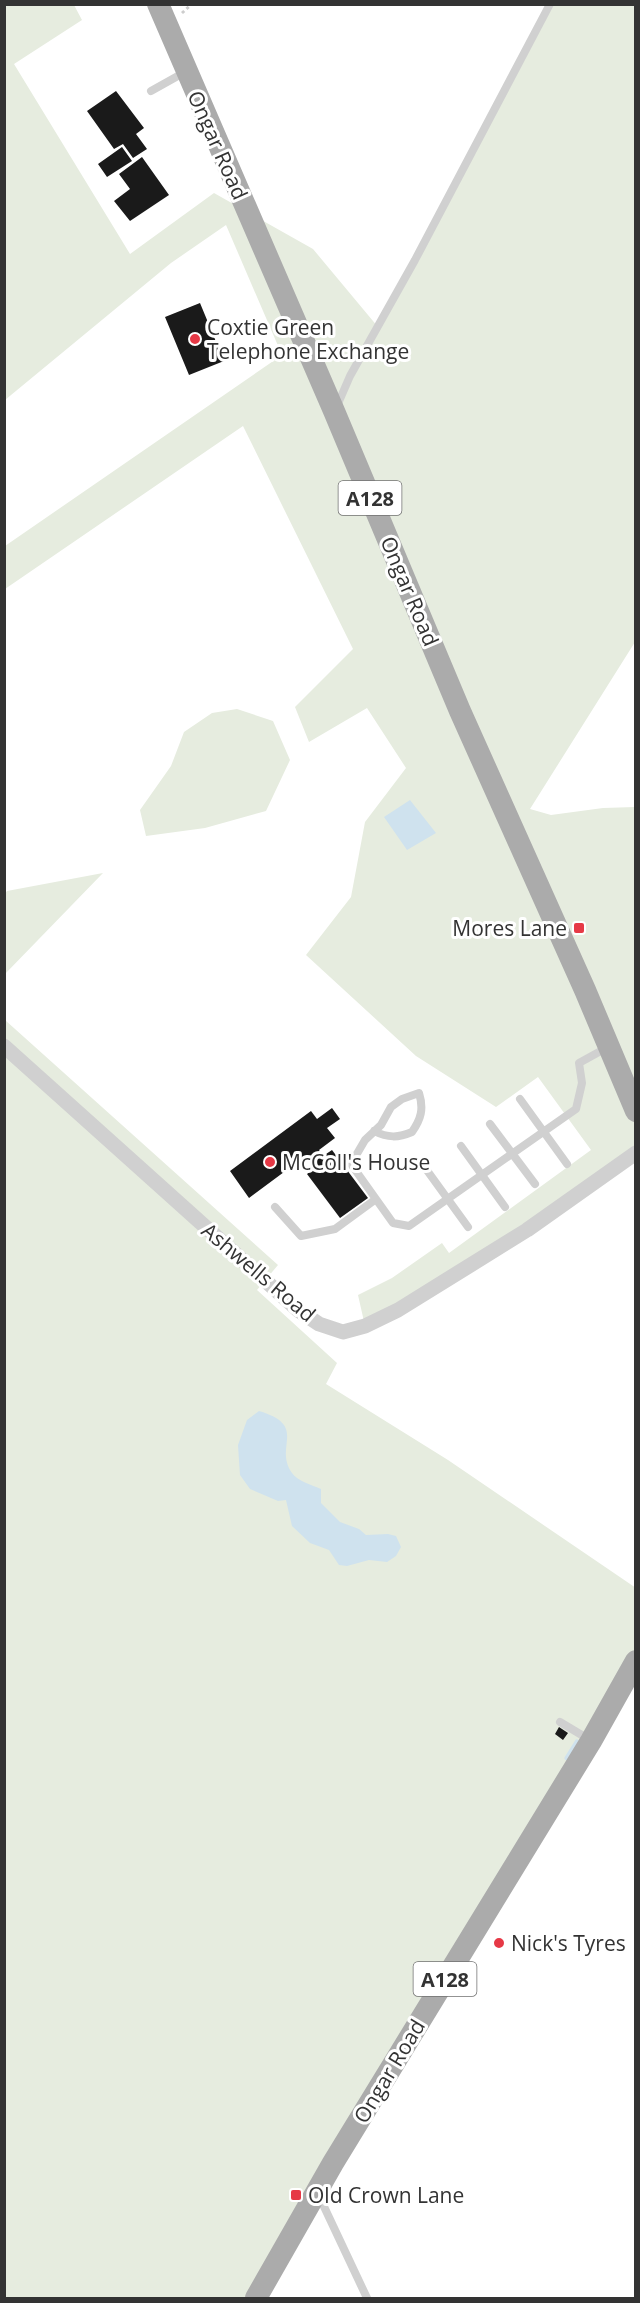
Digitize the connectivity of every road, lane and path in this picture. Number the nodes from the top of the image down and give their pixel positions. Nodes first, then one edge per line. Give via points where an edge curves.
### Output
1 (158, 4) edge
2 (550, 4) edge
3 (186, 72) junction
4 (151, 91) dead end
5 (334, 411) junction
6 (4, 1046) edge
7 (609, 1046) junction
8 (520, 1099) dead end
9 (636, 1111) edge
10 (490, 1124) dead end
11 (374, 1131) junction
12 (544, 1132) junction
13 (461, 1146) dead end
14 (636, 1153) edge
15 (512, 1154) junction
16 (567, 1164) dead end
17 (426, 1169) dead end
18 (481, 1175) junction
19 (535, 1184) dead end
20 (376, 1198) junction
21 (447, 1198) junction
22 (275, 1207) dead end
23 (505, 1207) dead end
24 (468, 1227) dead end
25 (636, 1661) edge
26 (561, 1722) dead end
27 (585, 1737) junction
28 (318, 2193) junction
29 (256, 2298) edge
30 (367, 2298) edge

1 - 3 main road, Ongar Road / A128
2 - 5 lane
3 - 4 lane
3 - 5 main road, Ongar Road / A128
5 - 7 main road, Ongar Road / A128 via 460,711
6 - 14 street, Ashwells Road via 298,1311 343,1332 398,1310 527,1230
7 - 9 main road, Ongar Road / A128
7 - 12 lane via 579,1063 582,1083 576,1109
8 - 12 lane
10 - 15 lane
11 - 11 lane via 391,1107 419,1093 422,1113 412,1132 385,1137
11 - 20 lane via 351,1164
12 - 15 lane
12 - 16 lane
13 - 18 lane
15 - 18 lane
15 - 19 lane
17 - 21 lane
18 - 21 lane
18 - 23 lane
20 - 21 lane via 393,1223 409,1226
20 - 22 lane via 335,1229 301,1236
21 - 24 lane
25 - 27 main road, Ongar Road / A128
26 - 27 lane
27 - 28 main road, Ongar Road / A128
28 - 29 main road, Ongar Road / A128
28 - 30 lane

